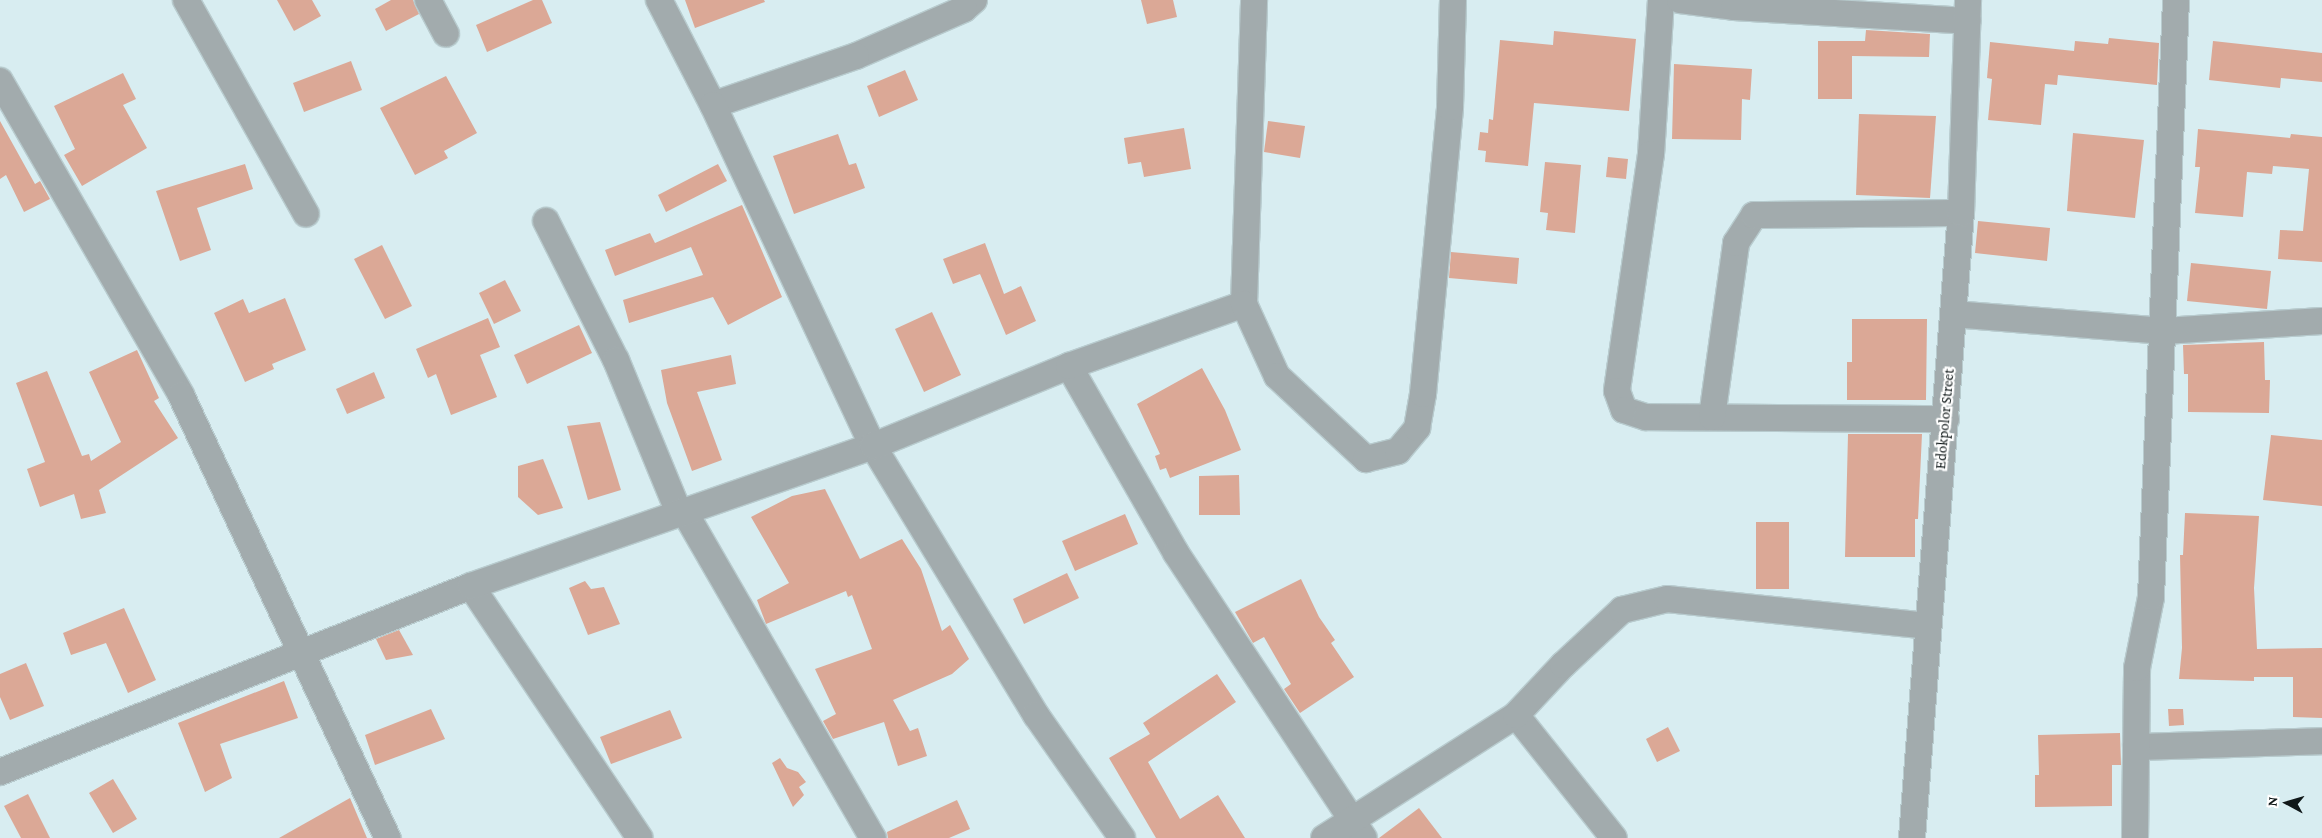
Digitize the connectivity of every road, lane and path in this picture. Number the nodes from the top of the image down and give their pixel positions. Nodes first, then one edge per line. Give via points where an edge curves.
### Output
1 (186, 0) edge
2 (428, 0) edge
3 (658, 0) edge
4 (974, 0) edge
5 (1254, 0) edge
6 (1454, 0) edge
7 (1660, 0) edge
8 (1680, 0) edge
9 (2176, 0) edge
10 (1968, 11) edge
11 (446, 34) dead end
12 (0, 81) edge
13 (713, 105) junction
14 (1961, 213) junction
15 (306, 214) dead end
16 (546, 221) dead end
17 (1244, 304) junction
18 (1954, 314) junction
19 (2322, 321) edge
20 (2164, 331) junction
21 (1069, 366) junction
22 (1712, 417) junction
23 (1946, 419) junction
24 (873, 446) junction
25 (682, 512) junction
26 (471, 586) junction
27 (1928, 626) junction
28 (303, 654) junction
29 (1516, 715) junction
30 (2322, 741) edge
31 (2136, 747) junction
32 (0, 772) edge
33 (1357, 828) edge
34 (388, 838) edge
35 (640, 838) edge
36 (873, 838) edge
37 (1122, 838) edge
38 (1324, 838) edge
39 (1614, 838) edge
40 (1912, 838) edge
41 (2135, 838) edge

1 - 15 street
2 - 11 street
3 - 13 street
4 - 13 street via 964,9 856,56
5 - 17 street
6 - 17 street via 1450,107 1423,394 1417,428 1398,451 1366,459 1277,376
7 - 22 street via 1651,154 1617,391 1624,410 1646,417
8 - 10 street via 1734,7
9 - 20 street
10 - 14 street, Edokpolor Street
12 - 28 street via 181,395
13 - 24 street
14 - 18 street, Edokpolor Street
14 - 22 street via 1754,215 1736,243
16 - 25 street via 616,360
17 - 21 street
18 - 20 street
18 - 23 street, Edokpolor Street
19 - 20 street
20 - 31 street via 2151,597 2137,668
21 - 24 street
21 - 33 street via 1176,553
22 - 23 street
23 - 27 street, Edokpolor Street
24 - 25 street
24 - 37 street via 1036,715
25 - 26 street
25 - 36 street
26 - 28 street
26 - 35 street
27 - 29 street via 1667,599 1622,610 1562,665
27 - 40 street, Edokpolor Street
28 - 32 street
28 - 34 street
29 - 33 street
29 - 39 street
30 - 31 street
31 - 41 street
33 - 38 street

